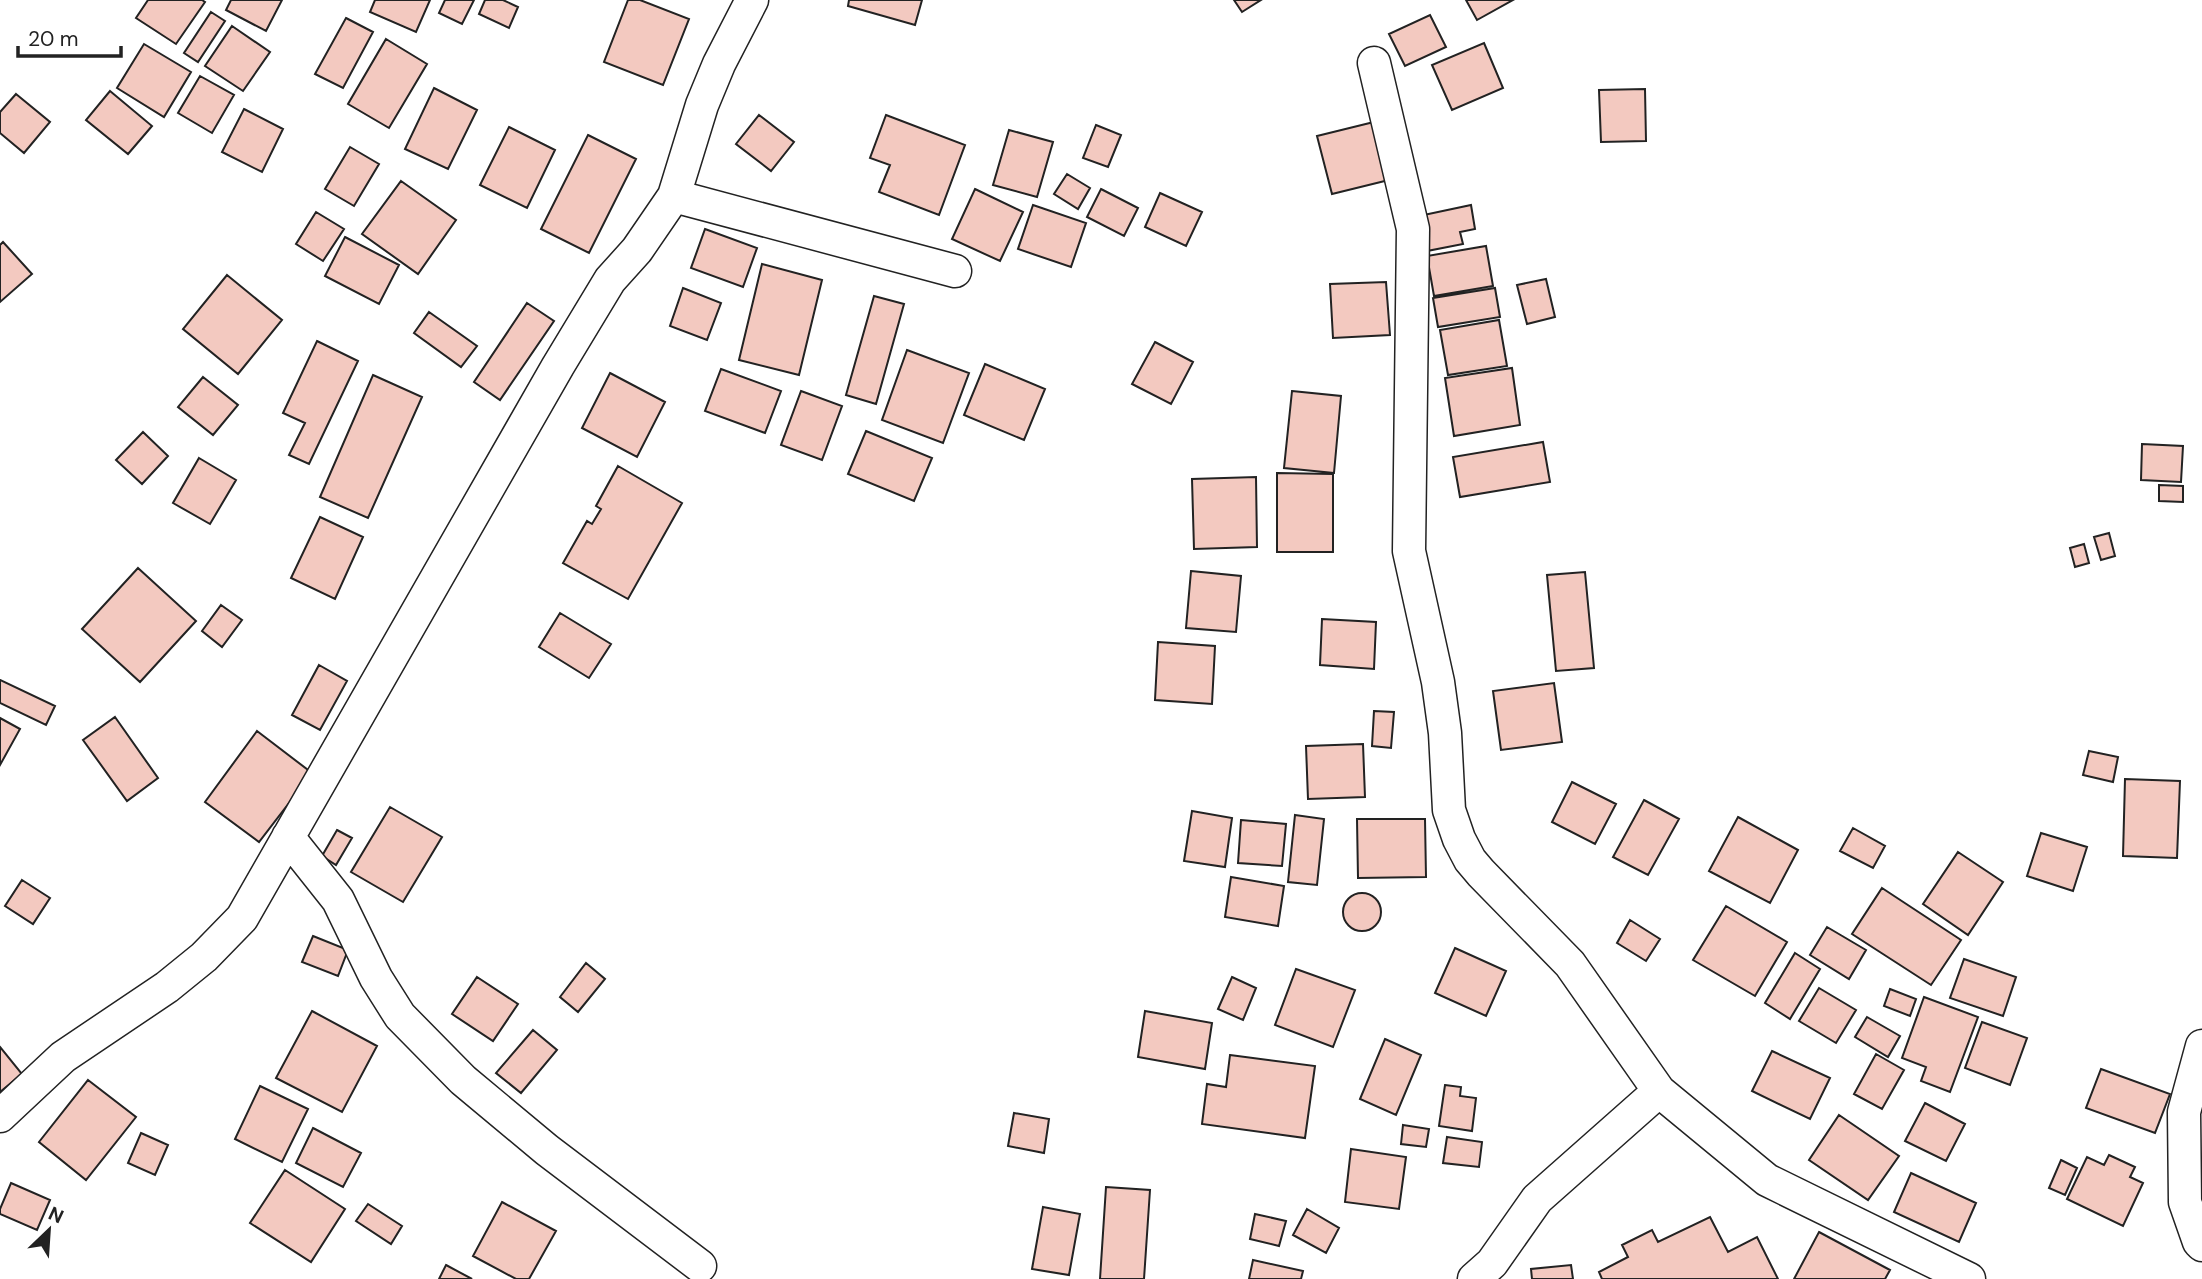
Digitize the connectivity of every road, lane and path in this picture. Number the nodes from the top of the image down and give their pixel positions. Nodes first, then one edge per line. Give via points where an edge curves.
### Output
1 (752, 0) edge
2 (1374, 63) dead end
3 (674, 196) junction
4 (955, 271) dead end
5 (288, 837) junction
6 (2202, 1046) edge
7 (1659, 1091) junction
8 (0, 1116) edge
9 (2202, 1245) edge
10 (700, 1266) dead end
11 (1474, 1279) edge
12 (1969, 1279) edge

1 - 3 street via 702,106
2 - 7 street via 1413,229 1409,551 1438,682 1449,810 1470,860 1570,964
3 - 4 street
3 - 5 street via 610,280 558,366
5 - 8 street via 242,918 204,957 167,988 63,1057
5 - 10 street via 338,900 400,1016 463,1080 536,1142
6 - 9 street via 2184,1112 2185,1202
7 - 11 street via 1537,1199 1492,1263
7 - 12 street via 1768,1180

